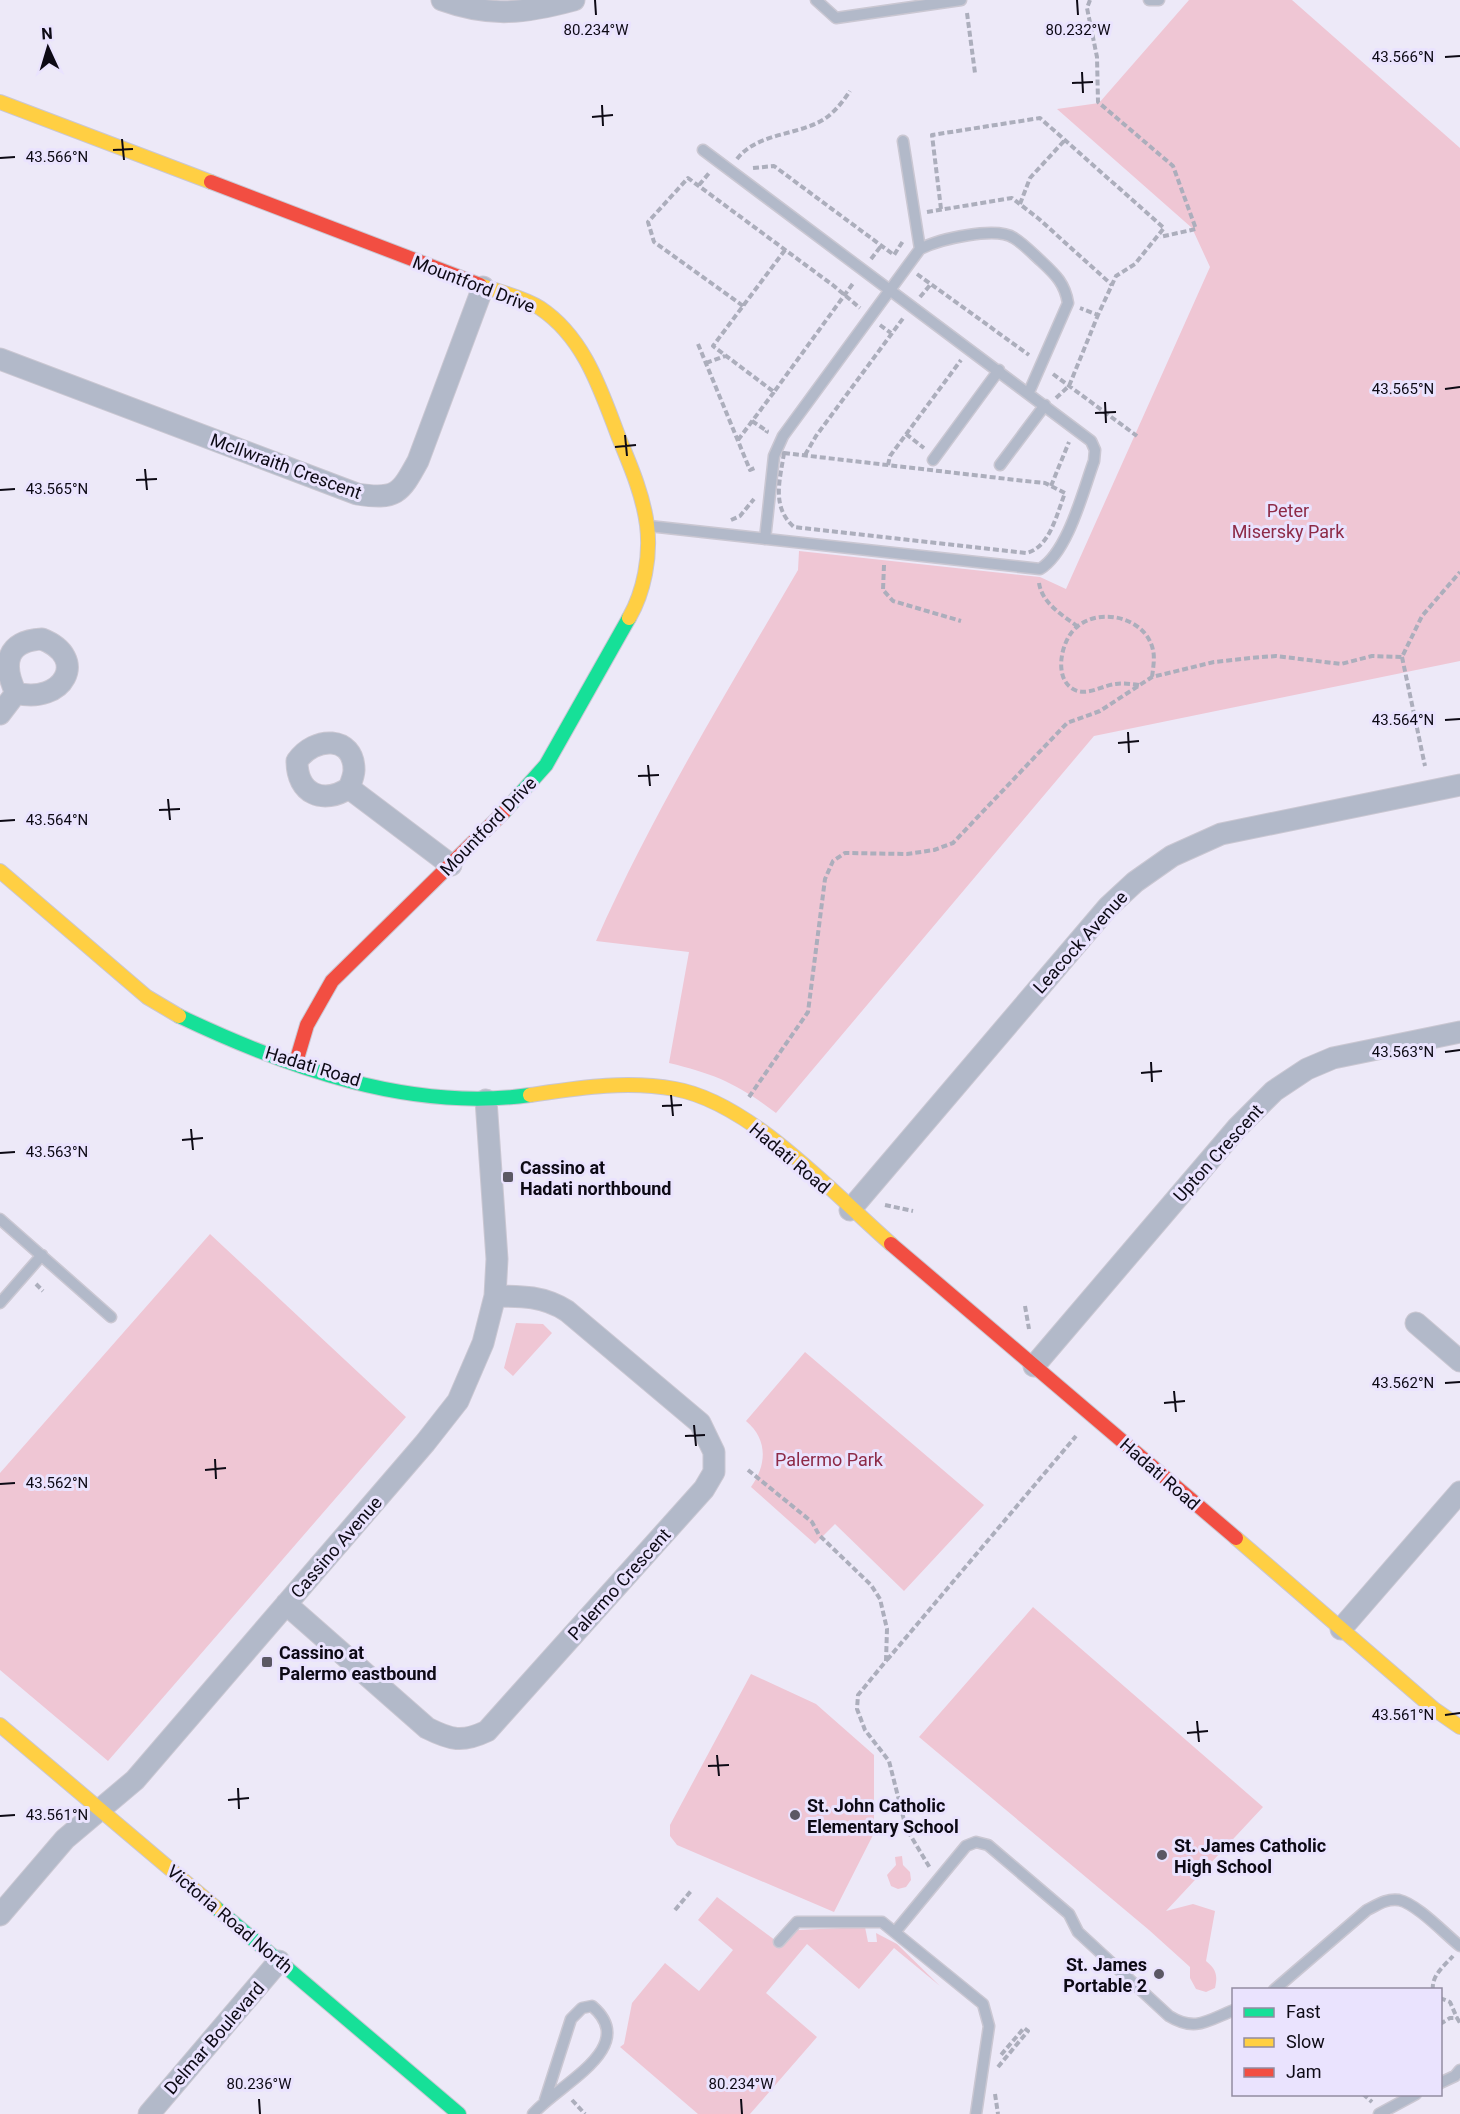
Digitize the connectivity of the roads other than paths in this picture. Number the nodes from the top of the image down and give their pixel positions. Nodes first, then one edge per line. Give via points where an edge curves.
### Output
1 (442, 0) edge
2 (574, 0) edge
3 (816, 0) edge
4 (1149, 0) edge
5 (1159, 0) edge
6 (941, 1) edge
7 (963, 5) edge
8 (0, 102) edge
9 (903, 141) dead end
10 (702, 150) dead end
11 (920, 249) junction
12 (483, 287) junction
13 (890, 290) junction
14 (0, 359) edge
15 (999, 370) junction
16 (1029, 392) junction
17 (1045, 405) junction
18 (933, 460) dead end
19 (1000, 465) dead end
20 (647, 526) junction
21 (765, 540) junction
22 (16, 693) dead end
23 (0, 714) edge
24 (1460, 785) edge
25 (349, 788) dead end
26 (451, 865) junction
27 (0, 871) edge
28 (1460, 1032) edge
29 (296, 1062) junction
30 (486, 1100) junction
31 (850, 1210) junction
32 (0, 1219) edge
33 (42, 1255) junction
34 (495, 1296) junction
35 (0, 1303) edge
36 (111, 1317) dead end
37 (1416, 1323) dead end
38 (1460, 1361) edge
39 (1034, 1366) junction
40 (1460, 1492) edge
41 (286, 1604) junction
42 (1341, 1629) junction
43 (0, 1725) edge
44 (1460, 1727) edge
45 (101, 1810) junction
46 (0, 1915) edge
47 (895, 1932) junction
48 (779, 1942) dead end
49 (1460, 1947) edge
50 (279, 1961) junction
51 (1275, 1988) edge
52 (1232, 2010) edge
53 (1460, 2070) edge
54 (1442, 2082) edge
55 (1412, 2096) edge
56 (545, 2100) junction
57 (149, 2114) edge
58 (459, 2114) edge
59 (533, 2114) edge
60 (975, 2114) edge
61 (1380, 2114) edge

1 - 2 street via 498,12 532,12
3 - 6 lane via 836,18
4 - 5 lane
6 - 7 lane
8 - 12 street, Mountford Drive
9 - 11 lane
10 - 13 lane
11 - 13 lane
11 - 16 lane via 934,242 995,232 1012,236 1059,277 1068,303
12 - 14 street, McIlwraith Crescent via 418,461 404,488 382,498 357,494
12 - 20 street, Mountford Drive via 538,307 580,349 592,369 639,488
13 - 15 lane
13 - 21 lane via 783,436 774,456
15 - 16 lane
15 - 18 lane
16 - 17 lane
17 - 19 lane
17 - 21 lane via 1091,441 1095,450 1063,543 1050,563 1040,569
20 - 21 lane
20 - 26 street, Mountford Drive via 648,550 639,600 546,765
22 - 23 street
24 - 31 street, Leacock Avenue via 1221,834 1172,856 1108,907
25 - 26 street
26 - 29 street, Mountford Drive via 332,981 307,1025
27 - 29 street, Hadati Road via 170,1014 207,1032
28 - 39 street, Upton Crescent via 1334,1058 1274,1091 1237,1128
29 - 30 street, Hadati Road via 388,1089
30 - 31 street, Hadati Road via 609,1084 661,1085 706,1097 765,1133
30 - 34 street, Cassino Avenue via 497,1259
31 - 39 street, Hadati Road
32 - 33 lane
33 - 35 lane
33 - 36 lane
34 - 41 street, Cassino Avenue via 483,1343 458,1401
34 - 41 street, Palermo Crescent via 551,1301 700,1423 714,1452 714,1472 704,1489 487,1731 470,1739 449,1739 427,1728
37 - 38 street
39 - 42 street, Hadati Road
40 - 42 street
41 - 45 street, Cassino Avenue via 135,1780
42 - 44 street, Hadati Road
43 - 45 street, Victoria Road North
45 - 46 street, Cassino Avenue via 65,1839
45 - 50 street, Victoria Road North
47 - 48 lane via 882,1922 796,1922
47 - 52 lane via 966,1846 976,1842 988,1845 1069,1914 1078,1932 1168,2016 1183,2025 1195,2026
47 - 60 lane via 983,2004 989,2026
49 - 51 lane via 1413,1906 1399,1900 1385,1901 1367,1910
50 - 57 street, Delmar Boulevard
50 - 58 street, Victoria Road North
53 - 54 lane
55 - 61 lane
56 - 56 lane via 572,2084 608,2041 609,2025 592,2006 582,2008 571,2019
56 - 59 lane

